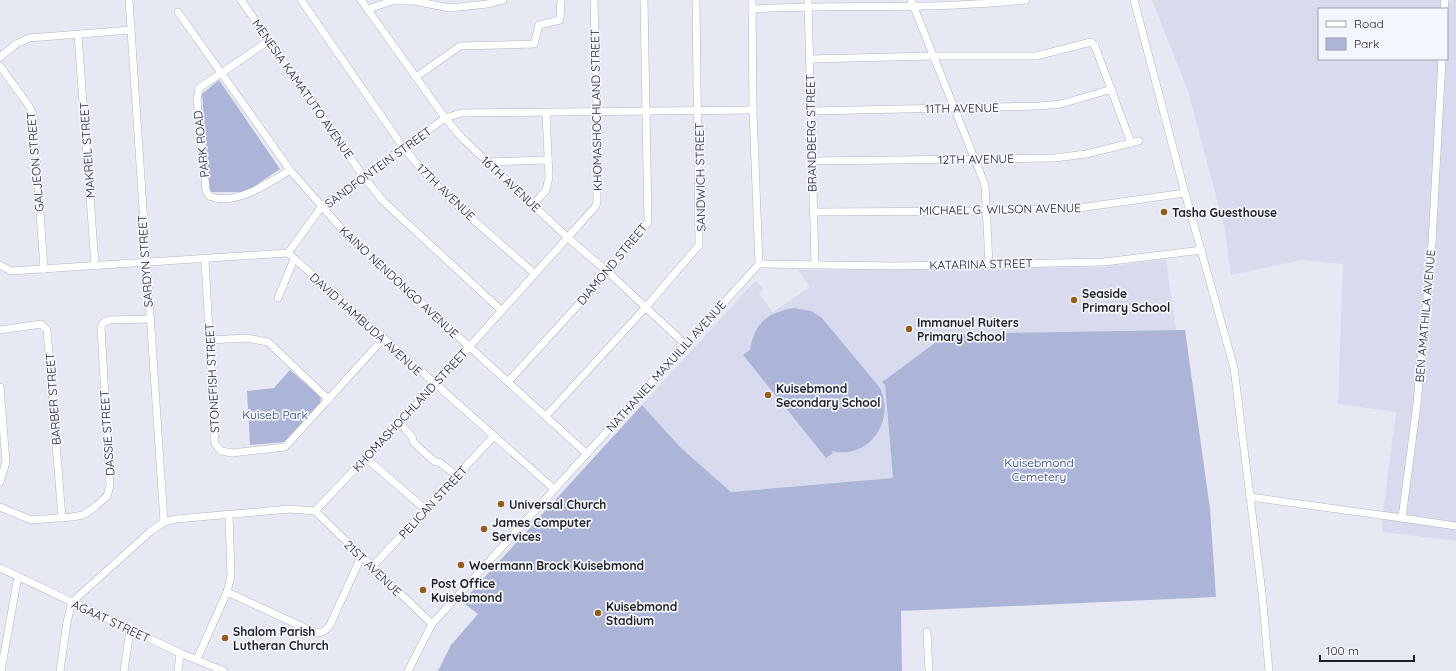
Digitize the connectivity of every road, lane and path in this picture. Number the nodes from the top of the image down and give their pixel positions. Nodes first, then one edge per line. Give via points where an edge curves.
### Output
1 (129, 0) edge
2 (241, 0) edge
3 (301, 0) edge
4 (361, 0) edge
5 (503, 0) edge
6 (561, 0) edge
7 (594, 0) edge
8 (644, 0) edge
9 (696, 0) edge
10 (752, 0) edge
11 (1026, 0) edge
12 (1134, 0) edge
13 (912, 3) edge
14 (808, 4) edge
15 (368, 9) junction
16 (752, 9) junction
17 (178, 12) dead end
18 (131, 30) junction
19 (78, 35) junction
20 (270, 40) junction
21 (0, 56) edge
22 (933, 56) junction
23 (810, 60) junction
24 (1442, 60) edge
25 (0, 66) edge
26 (221, 74) junction
27 (416, 77) junction
28 (1112, 89) junction
29 (955, 108) junction
30 (699, 110) junction
31 (753, 110) junction
32 (647, 111) junction
33 (810, 111) junction
34 (546, 112) junction
35 (597, 112) junction
36 (445, 118) junction
37 (1139, 141) dead end
38 (1131, 143) junction
39 (403, 147) junction
40 (975, 159) junction
41 (548, 160) junction
42 (812, 161) junction
43 (487, 162) junction
44 (290, 170) junction
45 (363, 176) junction
46 (1185, 193) junction
47 (533, 205) junction
48 (322, 206) junction
49 (988, 211) junction
50 (814, 212) junction
51 (568, 238) junction
52 (1202, 250) junction
53 (288, 253) junction
54 (205, 259) junction
55 (294, 259) junction
56 (145, 262) junction
57 (758, 264) junction
58 (989, 264) junction
59 (95, 265) junction
60 (815, 265) junction
61 (0, 266) edge
62 (44, 269) junction
63 (608, 272) junction
64 (535, 274) junction
65 (278, 298) dead end
66 (646, 307) junction
67 (502, 311) junction
68 (149, 319) junction
69 (0, 330) edge
70 (383, 339) junction
71 (210, 340) junction
72 (686, 345) junction
73 (469, 348) junction
74 (508, 382) junction
75 (435, 385) junction
76 (0, 387) edge
77 (329, 400) junction
78 (546, 416) junction
79 (400, 423) junction
80 (493, 436) junction
81 (587, 454) junction
82 (366, 458) junction
83 (457, 476) junction
84 (0, 482) edge
85 (554, 489) junction
86 (1250, 497) junction
87 (0, 507) edge
88 (426, 510) junction
89 (315, 511) junction
90 (229, 514) junction
91 (62, 518) junction
92 (1402, 518) junction
93 (164, 522) junction
94 (1456, 526) edge
95 (361, 558) junction
96 (0, 568) edge
97 (372, 568) junction
98 (18, 576) junction
99 (227, 592) junction
100 (72, 602) junction
101 (432, 624) junction
102 (8, 625) junction
103 (0, 627) edge
104 (130, 630) junction
105 (927, 632) dead end
106 (180, 653) junction
107 (197, 659) junction
108 (1, 671) edge
109 (60, 671) edge
110 (124, 671) edge
111 (178, 671) edge
112 (224, 671) edge
113 (408, 671) edge
114 (929, 671) edge
115 (1269, 671) edge

1 - 18 street, SARDYN STREET
2 - 20 street, MENESIA KAMATUTO AVENUE
3 - 39 street, 17TH AVENUE
4 - 15 street, 16TH AVENUE
5 - 15 street via 450,8 414,1 392,1
6 - 27 street via 560,20 539,25 534,44 460,46
7 - 35 street, KHOMASHOCHLAND STREET
8 - 32 street, DIAMOND STREET
9 - 30 street, SANDWICH STREET
10 - 16 street
11 - 13 street via 1001,3
12 - 46 street
13 - 14 street
13 - 22 street
14 - 16 street
14 - 23 street, BRANDBERG STREET
15 - 27 street, 16TH AVENUE
16 - 31 street
17 - 26 street, KAINO NENDONGO AVENUE
18 - 19 street
18 - 56 street, SARDYN STREET
19 - 21 street via 29,38
19 - 59 street, MAKREIL STREET
20 - 26 street, PARK ROAD
20 - 45 street, MENESIA KAMATUTO AVENUE
22 - 23 street
22 - 28 street via 1036,56 1090,42 1095,46
22 - 29 street
23 - 33 street, BRANDBERG STREET
24 - 92 street, BEN AMATHILA AVENUE via 1432,243 1417,404
25 - 62 street, GALJEON STREET via 33,114
26 - 44 street, KAINO NENDONGO AVENUE
26 - 44 street, PARK ROAD via 199,88 197,100 206,190 209,196 216,199 249,194
27 - 36 street, 16TH AVENUE
28 - 29 street, 11TH AVENUE via 1061,104
28 - 38 street
29 - 33 street, 11TH AVENUE
29 - 40 street
30 - 31 street, SANDFONTEIN STREET
30 - 32 street, SANDFONTEIN STREET
30 - 66 street, SANDWICH STREET via 699,245
31 - 57 street
32 - 35 street, SANDFONTEIN STREET
32 - 63 street, DIAMOND STREET via 649,219
33 - 42 street, BRANDBERG STREET
34 - 35 street, SANDFONTEIN STREET
34 - 36 street, SANDFONTEIN STREET via 461,113
34 - 41 street
35 - 51 street, KHOMASHOCHLAND STREET via 597,203
36 - 39 street, SANDFONTEIN STREET
36 - 43 street, 16TH AVENUE
37 - 38 street, 12TH AVENUE
38 - 40 street, 12TH AVENUE via 1086,154 1055,158
39 - 45 street, SANDFONTEIN STREET
39 - 64 street, 17TH AVENUE via 441,189
40 - 42 street, 12TH AVENUE
40 - 49 street via 985,185
41 - 43 street
41 - 47 street via 549,178 546,190
42 - 50 street, BRANDBERG STREET
43 - 47 street, 16TH AVENUE
44 - 48 street, KAINO NENDONGO AVENUE
45 - 48 street, SANDFONTEIN STREET
45 - 67 street, MENESIA KAMATUTO AVENUE via 384,201
46 - 49 street, MICHAEL G. WILSON AVENUE via 1079,208
46 - 52 street
47 - 51 street, 16TH AVENUE
48 - 53 street, SANDFONTEIN STREET
48 - 73 street, KAINO NENDONGO AVENUE via 360,248
49 - 50 street, MICHAEL G. WILSON AVENUE
49 - 58 street
50 - 60 street, BRANDBERG STREET
51 - 63 street, 16TH AVENUE
51 - 64 street, KHOMASHOCHLAND STREET
52 - 58 street, KATARINA STREET via 1104,262
52 - 86 street via 1234,368
53 - 54 street
53 - 55 street, DAVID HAMBUDA AVENUE
54 - 56 street
54 - 71 street, STONEFISH STREET
55 - 65 street
55 - 70 street, DAVID HAMBUDA AVENUE
56 - 59 street
56 - 68 street, SARDYN STREET
57 - 60 street, KATARINA STREET
57 - 72 street, NATHANIEL MAXUILILI AVENUE
58 - 60 street, KATARINA STREET
59 - 62 street
61 - 62 street via 11,271
63 - 66 street, 16TH AVENUE
63 - 74 street, DIAMOND STREET
64 - 67 street, KHOMASHOCHLAND STREET
66 - 72 street, 16TH AVENUE
66 - 78 street, SANDWICH STREET
67 - 73 street, KHOMASHOCHLAND STREET
68 - 91 street, DASSIE STREET via 109,320 101,327 110,486 107,496 83,515
68 - 93 street, SARDYN STREET
69 - 91 street, BARBER STREET via 41,324 47,330
70 - 75 street, DAVID HAMBUDA AVENUE
70 - 77 street, STONEFISH STREET
71 - 77 street via 247,338 268,342
71 - 77 street, STONEFISH STREET via 215,444 221,452 285,447
72 - 81 street, NATHANIEL MAXUILILI AVENUE
73 - 74 street, KAINO NENDONGO AVENUE
73 - 75 street, KHOMASHOCHLAND STREET
74 - 78 street, KAINO NENDONGO AVENUE
75 - 79 street, KHOMASHOCHLAND STREET
75 - 80 street, DAVID HAMBUDA AVENUE
76 - 84 street via 6,462
78 - 81 street, KAINO NENDONGO AVENUE
79 - 82 street, KHOMASHOCHLAND STREET
79 - 83 street via 414,443 435,462 439,462
80 - 83 street, PELICAN STREET
80 - 85 street, DAVID HAMBUDA AVENUE
81 - 85 street, NATHANIEL MAXUILILI AVENUE
82 - 88 street
82 - 89 street, KHOMASHOCHLAND STREET
83 - 88 street, PELICAN STREET
85 - 101 street, NATHANIEL MAXUILILI AVENUE
86 - 92 street
86 - 115 street
87 - 91 street, DASSIE STREET via 31,520
88 - 97 street, PELICAN STREET
89 - 90 street via 290,509
89 - 95 street, 21ST AVENUE
90 - 93 street
90 - 99 street via 231,576
92 - 94 street
93 - 100 street
95 - 97 street, 21ST AVENUE
95 - 99 street via 330,625 320,633
96 - 98 street, AGAAT STREET
97 - 101 street, 21ST AVENUE
98 - 100 street, AGAAT STREET
98 - 102 street
99 - 107 street
100 - 104 street, AGAAT STREET
100 - 109 street
101 - 113 street, NATHANIEL MAXUILILI AVENUE
102 - 103 street
102 - 108 street
104 - 106 street, AGAAT STREET
104 - 110 street
105 - 114 street
106 - 107 street, AGAAT STREET
106 - 111 street
107 - 112 street, AGAAT STREET

